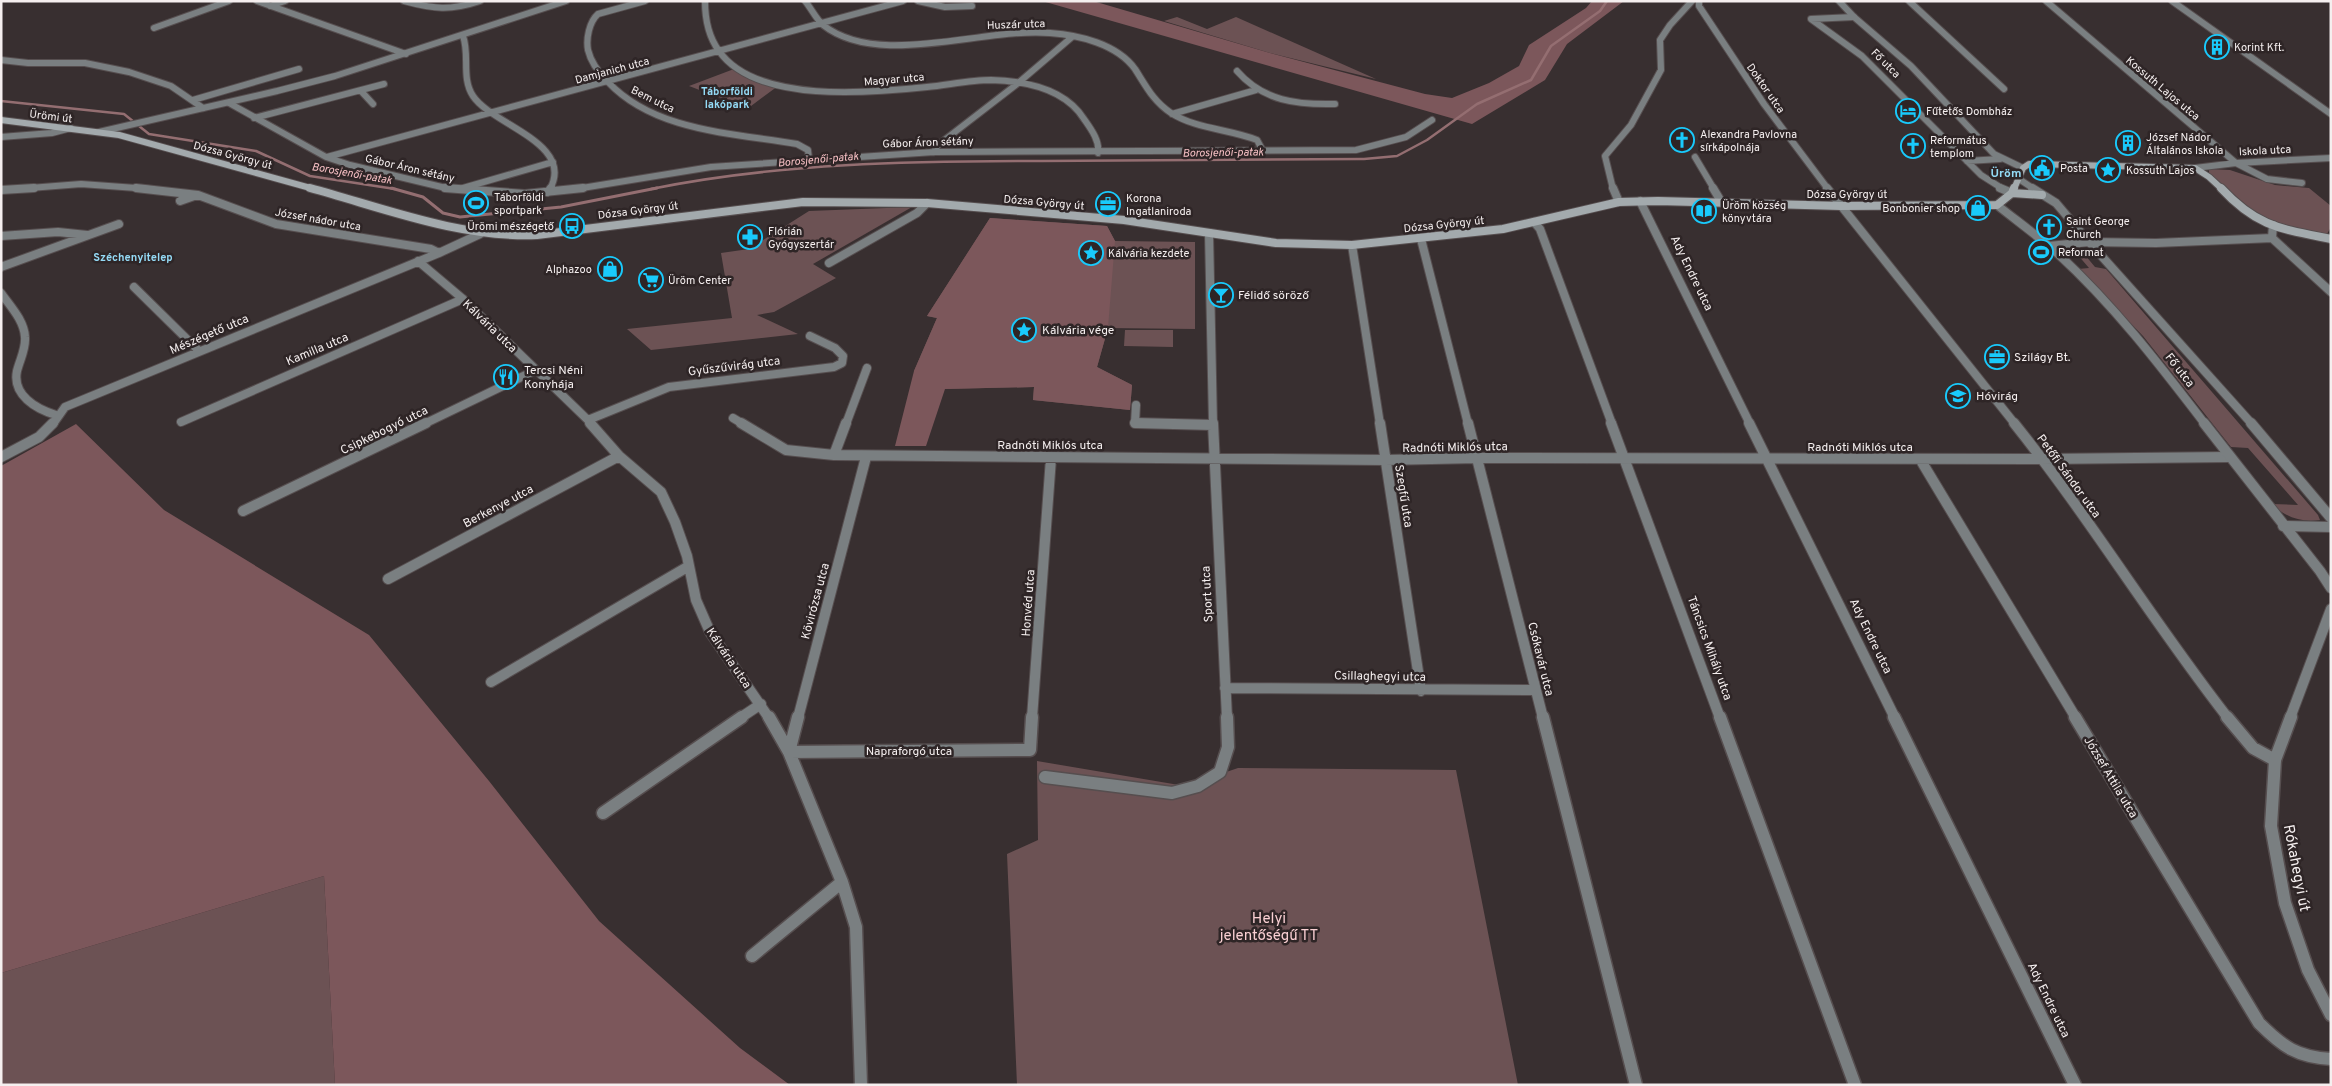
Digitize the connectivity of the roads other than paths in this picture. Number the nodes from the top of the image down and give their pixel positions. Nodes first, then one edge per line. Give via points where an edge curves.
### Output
1 (229, 1) edge
2 (256, 1) edge
3 (285, 1) edge
4 (404, 1) edge
5 (480, 1) edge
6 (566, 1) edge
7 (645, 1) edge
8 (705, 1) edge
9 (805, 1) edge
10 (903, 1) edge
11 (918, 1) edge
12 (1692, 1) edge
13 (1699, 1) edge
14 (1840, 1) edge
15 (1909, 1) edge
16 (2046, 1) edge
17 (2172, 1) edge
18 (270, 6) junction
19 (972, 6) dead end
20 (1854, 17) junction
21 (821, 23) junction
22 (154, 28) dead end
23 (463, 36) junction
24 (1072, 37) junction
25 (719, 51) junction
26 (406, 54) junction
27 (1, 60) edge
28 (300, 69) dead end
29 (1237, 71) dead end
30 (606, 82) junction
31 (384, 84) dead end
32 (1017, 84) junction
33 (2004, 89) dead end
34 (1256, 90) junction
35 (361, 91) junction
36 (193, 100) junction
37 (229, 103) junction
38 (372, 104) dead end
39 (1335, 104) dead end
40 (202, 108) junction
41 (490, 113) junction
42 (1172, 114) junction
43 (2331, 114) edge
44 (254, 118) junction
45 (1, 120) edge
46 (1432, 120) dead end
47 (71, 128) junction
48 (99, 132) junction
49 (1, 137) edge
50 (1263, 151) junction
51 (934, 152) junction
52 (1098, 153) junction
53 (326, 157) junction
54 (1694, 157) dead end
55 (809, 158) junction
56 (2331, 158) edge
57 (2000, 159) junction
58 (1968, 161) junction
59 (554, 162) junction
60 (2236, 163) junction
61 (2023, 168) junction
62 (2195, 168) junction
63 (2019, 179) junction
64 (2302, 183) dead end
65 (1, 190) edge
66 (455, 190) junction
67 (548, 192) junction
68 (2012, 192) junction
69 (198, 195) junction
70 (2042, 195) junction
71 (1640, 201) junction
72 (180, 202) dead end
73 (1619, 202) junction
74 (927, 203) junction
75 (1722, 203) junction
76 (1998, 205) junction
77 (1841, 206) junction
78 (1534, 222) junction
79 (119, 224) dead end
80 (2273, 225) junction
81 (1209, 233) junction
82 (480, 234) junction
83 (88, 235) junction
84 (1, 236) edge
85 (2272, 238) junction
86 (1421, 239) junction
87 (2331, 239) edge
88 (2090, 242) junction
89 (1352, 245) junction
90 (2049, 246) junction
91 (439, 253) junction
92 (418, 261) junction
93 (828, 263) dead end
94 (1, 268) edge
95 (134, 287) dead end
96 (1, 292) edge
97 (2331, 292) edge
98 (464, 299) junction
99 (810, 336) dead end
100 (199, 351) junction
101 (867, 368) dead end
102 (536, 370) junction
103 (1136, 405) dead end
104 (56, 415) junction
105 (733, 418) dead end
106 (588, 420) junction
107 (181, 422) dead end
108 (1213, 425) junction
109 (619, 456) junction
110 (834, 456) junction
111 (1, 457) edge
112 (866, 457) junction
113 (1214, 457) junction
114 (2230, 457) junction
115 (1051, 458) junction
116 (1477, 458) junction
117 (1626, 459) junction
118 (1768, 459) junction
119 (1920, 459) junction
120 (2043, 459) junction
121 (1385, 460) junction
122 (244, 512) dead end
123 (2331, 518) edge
124 (2283, 526) junction
125 (2331, 528) edge
126 (689, 566) junction
127 (388, 579) dead end
128 (2331, 588) edge
129 (2331, 609) edge
130 (491, 682) dead end
131 (1225, 688) junction
132 (1535, 690) junction
133 (1421, 691) junction
134 (761, 704) junction
135 (1030, 750) joint
136 (789, 752) junction
137 (2275, 760) junction
138 (1045, 777) dead end
139 (603, 813) dead end
140 (842, 882) junction
141 (752, 956) dead end
142 (2331, 1015) edge
143 (2331, 1059) edge
144 (861, 1085) edge
145 (1636, 1085) edge
146 (1855, 1085) edge
147 (2075, 1085) edge

1 - 22 street
2 - 18 street
3 - 18 street
4 - 5 street via 447,11
6 - 23 street
7 - 30 street, Bem utca via 601,13 594,18 588,41 589,53 593,65
8 - 25 street, Magyar utca via 707,26
9 - 21 street, Huszár utca
10 - 21 street, Damjanich utca
11 - 19 street via 931,6
12 - 73 street via 1660,40 1661,70 1631,125 1605,156
13 - 77 street, Doktor utca via 1699,6 1764,104
14 - 20 street, Fő utca
15 - 33 street
16 - 60 street, Kossuth Lajos utca
17 - 43 street
18 - 26 street
20 - 57 street, Fő utca via 1911,66
20 - 58 street, Fő utca via 1811,19 1862,56
21 - 24 street, Huszár utca via 852,39 888,46 1013,32
21 - 25 street, Damjanich utca
23 - 26 street
23 - 41 street via 468,45 467,85 474,98
24 - 32 street
24 - 42 street, Huszár utca via 1105,47 1132,65 1146,89
25 - 30 street, Damjanich utca
25 - 32 street, Magyar utca via 730,64 760,80 806,90 864,92 989,80
26 - 37 street
27 - 36 street via 100,66 169,85
28 - 36 street
29 - 34 street
30 - 41 street, Damjanich utca
30 - 55 street, Bem utca via 626,98 662,116 718,132 796,144 808,150
31 - 35 street
32 - 51 street via 938,144
32 - 52 street, Magyar utca via 1053,93 1072,102 1099,145
34 - 39 street via 1295,103
34 - 42 street
35 - 38 street
35 - 44 street
36 - 40 street
37 - 40 street
37 - 44 street, Gábor Áron sétány
40 - 48 street
41 - 53 street, Damjanich utca
41 - 59 street via 540,145
42 - 50 street, Huszár utca via 1193,124 1257,140
44 - 53 street, Gábor Áron sétány
45 - 47 main road, Ürömi út
46 - 50 street, Gábor Áron sétány via 1418,132 1371,148
47 - 48 main road, Ürömi út
47 - 49 street via 52,133
48 - 82 main road, Dózsa György út
50 - 52 street, Gábor Áron sétány
51 - 52 street, Gábor Áron sétány
51 - 55 street, Gábor Áron sétány
53 - 66 street, Gábor Áron sétány
54 - 75 street
55 - 67 street, Gábor Áron sétány via 711,166
56 - 60 street, Iskola utca
57 - 58 street, Fő utca
57 - 61 street, Fő utca
58 - 68 street, Fő utca via 1995,185
59 - 66 street
59 - 67 street via 555,180
60 - 62 street, Iskola utca
60 - 64 street, Kossuth Lajos utca via 2273,182
61 - 62 main road, Iskola utca via 2038,163
61 - 63 main road
62 - 80 main road via 2205,173 2245,212
63 - 68 main road
63 - 70 street, Fő utca
65 - 69 street, József nádor utca via 108,185
66 - 67 street, Gábor Áron sétány
68 - 70 main road
68 - 76 main road
69 - 72 street
69 - 91 street, József nádor utca via 276,224 431,249
70 - 88 street, Fő utca via 2061,208
71 - 73 main road, Dózsa György út
71 - 75 main road, Dózsa György út
71 - 118 street, Ady Endre utca
73 - 78 main road, Dózsa György út
74 - 81 main road, Dózsa György út via 1124,220
74 - 82 main road, Dózsa György út via 872,200 803,202 537,235
74 - 93 street via 917,213
75 - 77 main road, Dózsa György út
76 - 77 main road, Dózsa György út
76 - 90 street, Fő utca
77 - 120 street, Petőfi Sándor utca
78 - 86 main road, Dózsa György út
78 - 117 street, Táncsics Mihály utca via 1540,229
79 - 83 street
80 - 85 street
80 - 87 main road
81 - 89 main road, Dózsa György út via 1276,243
81 - 108 street, Sport utca
82 - 91 street
83 - 84 street via 58,232
83 - 94 street
85 - 88 street
85 - 97 street
86 - 89 main road, Dózsa György út
86 - 116 street, Csókavár utca
88 - 90 street
88 - 123 street, Fő utca
89 - 121 street, Szegfű utca
90 - 114 street, Fő utca via 2089,284 2148,349
91 - 92 street, Mészégető utca
92 - 98 street, Kálvária utca
92 - 100 street, Mészégető utca
95 - 100 street
96 - 104 street via 25,336 16,374 18,391 36,407
98 - 102 street, Kálvária utca
98 - 107 street, Kamilla utca
99 - 106 street, Gyűszűvirág utca via 835,348 843,356 842,362 834,367 669,387
100 - 104 street, Mészégető utca via 65,407
101 - 110 street
102 - 106 street, Kálvária utca
102 - 122 street, Csipkebogyó utca
103 - 108 street via 1135,424
104 - 111 street, Mészégető utca via 49,429
105 - 110 street, Radnóti Miklós utca via 786,450
106 - 109 street, Kálvária utca
108 - 113 street, Sport utca
109 - 126 street, Kálvária utca via 661,492
109 - 127 street, Berkenye utca
110 - 112 street, Radnóti Miklós utca
112 - 115 street, Radnóti Miklós utca
112 - 136 street, Kövirózsa utca
113 - 115 street, Radnóti Miklós utca
113 - 121 street, Radnóti Miklós utca
113 - 131 street, Sport utca
114 - 120 street, Radnóti Miklós utca
114 - 124 street, Fő utca
115 - 135 street, Honvéd utca
116 - 117 street, Radnóti Miklós utca
116 - 121 street, Radnóti Miklós utca
116 - 132 street, Csókavár utca
117 - 118 street, Radnóti Miklós utca
117 - 146 street, Táncsics Mihály utca
118 - 119 street, Radnóti Miklós utca
118 - 147 street, Ady Endre utca
119 - 120 street, Radnóti Miklós utca
119 - 143 street, József Attila utca via 2259,1023 2283,1047 2309,1058
120 - 137 street, Petőfi Sándor utca via 2192,672 2244,739
121 - 133 street, Szegfű utca
124 - 125 street
124 - 128 street, Fő utca
126 - 130 street
126 - 134 street, Kálvária utca via 696,600 710,632
129 - 137 street, Rókahegyi út
131 - 133 street, Csillaghegyi utca
131 - 138 street, Sport utca via 1228,747 1220,772 1198,786 1172,793
132 - 133 street, Csillaghegyi utca
132 - 145 street, Csókavár utca
134 - 136 street, Kálvária utca
134 - 139 street
135 - 136 street, Napraforgó utca
136 - 140 street, Kálvária utca
137 - 142 street, Rókahegyi út via 2270,826 2285,903 2308,970
140 - 141 street
140 - 144 street, Kálvária utca via 856,927

